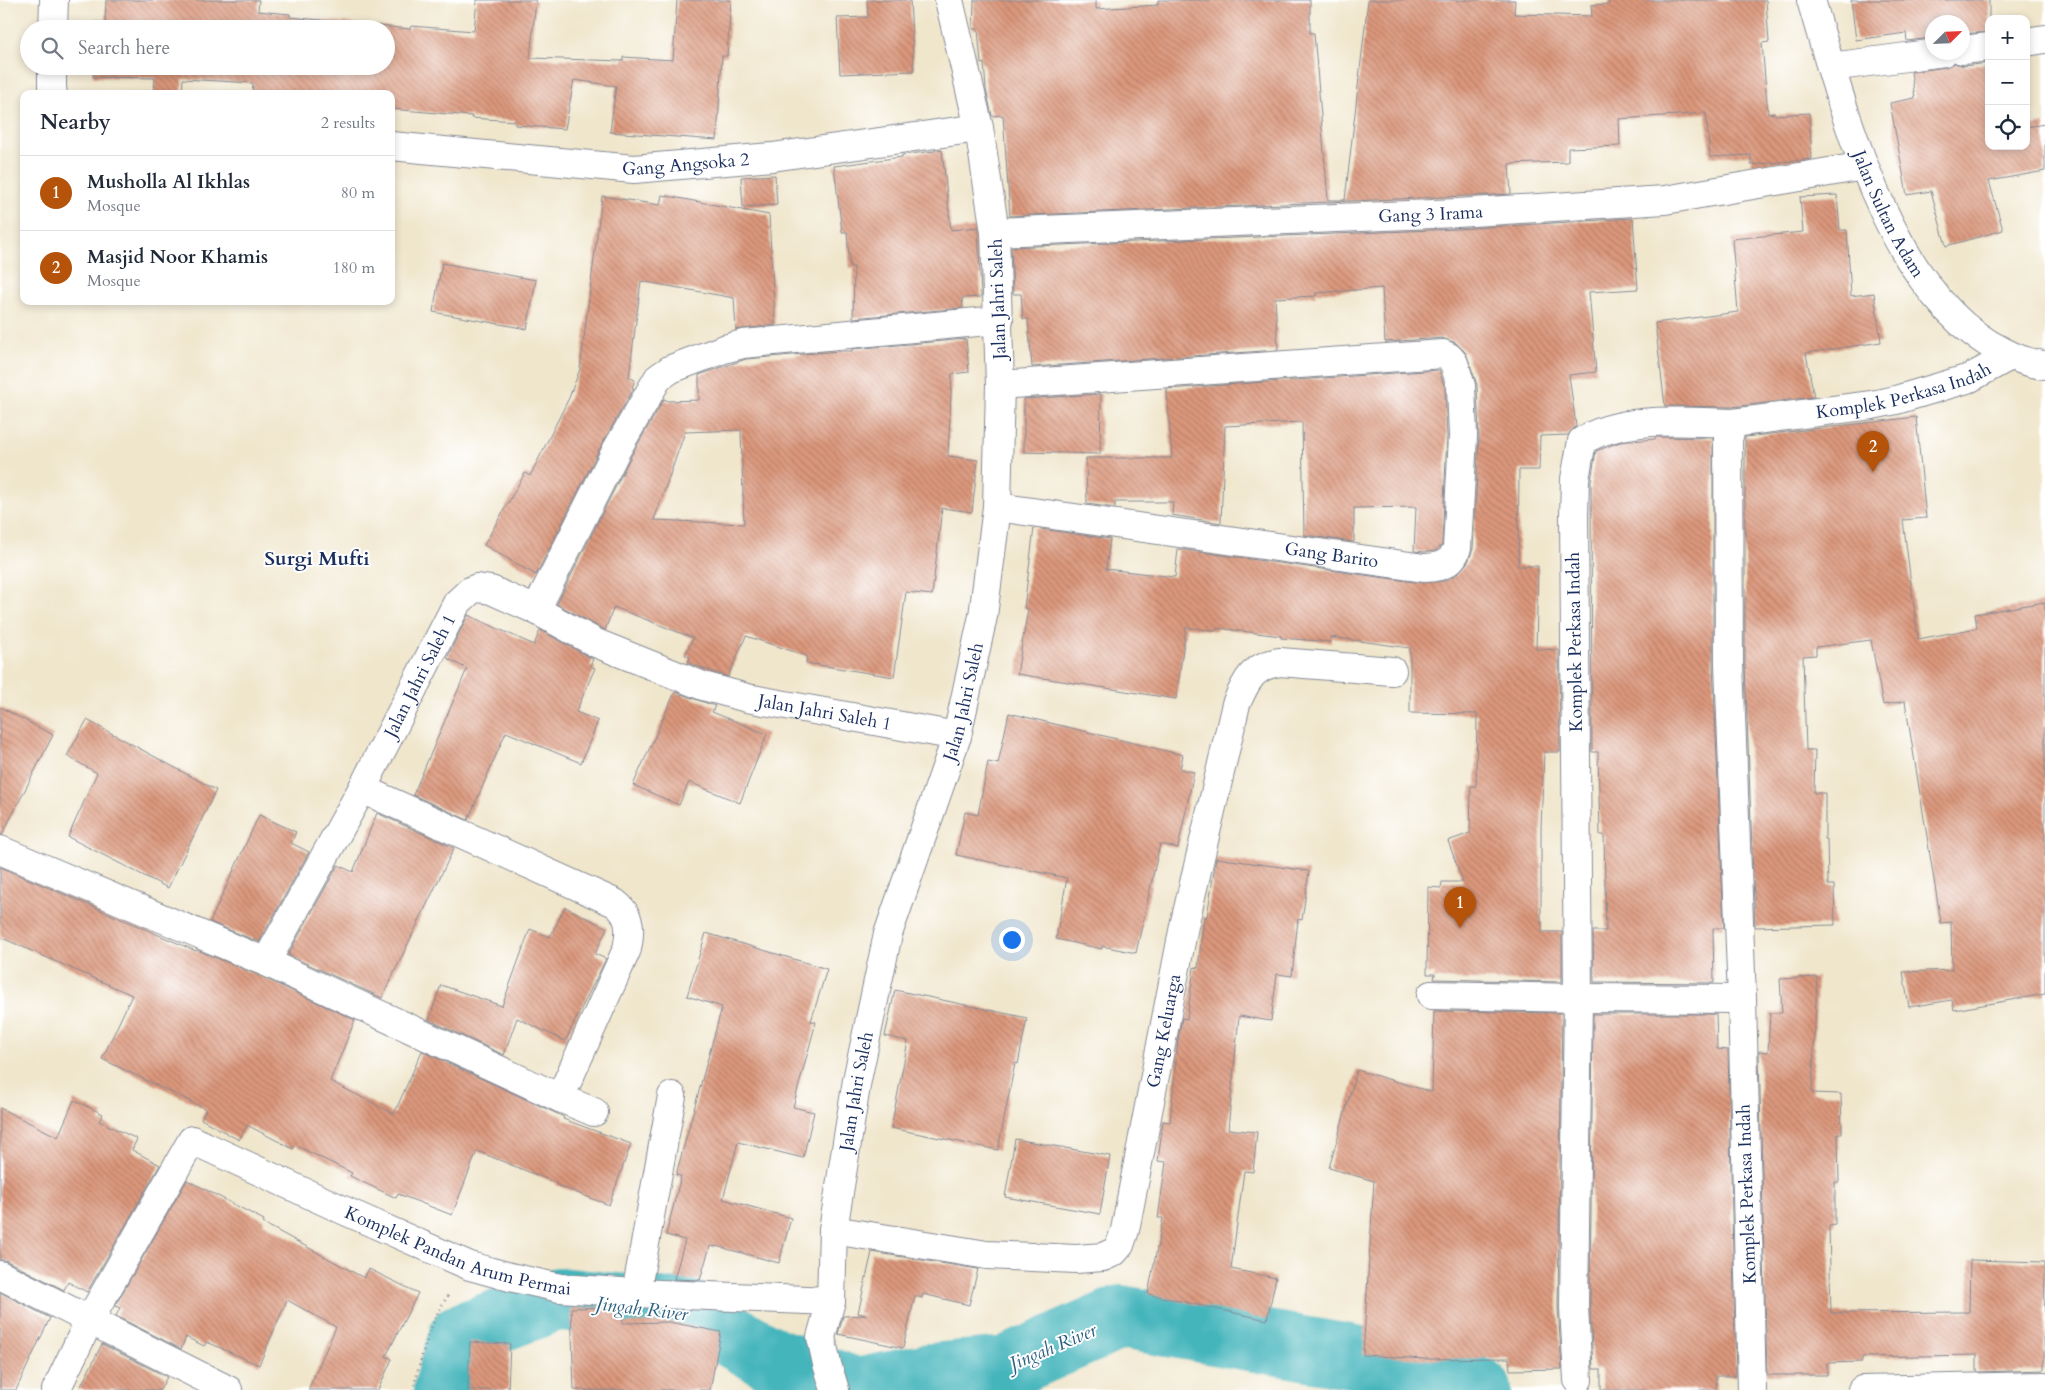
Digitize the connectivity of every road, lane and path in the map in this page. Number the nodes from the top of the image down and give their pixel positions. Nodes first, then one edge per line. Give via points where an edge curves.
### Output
1 (54, 0) edge
2 (949, 0) edge
3 (1811, 0) edge
4 (53, 20) edge
5 (2045, 39) edge
6 (2030, 41) edge
7 (1985, 47) edge
8 (1970, 49) edge
9 (1925, 55) edge
10 (1831, 67) junction
11 (52, 75) edge
12 (53, 90) edge
13 (979, 128) junction
14 (395, 146) edge
15 (1864, 166) junction
16 (995, 232) junction
17 (999, 320) junction
18 (2010, 356) junction
19 (2045, 365) edge
20 (1000, 385) junction
21 (1733, 423) junction
22 (997, 507) junction
23 (536, 610) junction
24 (1392, 671) dead end
25 (957, 736) junction
26 (362, 789) junction
27 (0, 850) edge
28 (266, 962) junction
29 (1431, 995) dead end
30 (1578, 998) junction
31 (1742, 999) junction
32 (672, 1096) dead end
33 (560, 1098) junction
34 (594, 1112) dead end
35 (833, 1230) junction
36 (470, 1266) junction
37 (0, 1275) edge
38 (636, 1294) junction
39 (831, 1301) junction
40 (90, 1319) junction
41 (1578, 1380) dead end
42 (2045, 1386) edge
43 (56, 1390) edge
44 (228, 1390) edge
45 (413, 1390) edge
46 (835, 1390) edge
47 (1752, 1390) edge
48 (1862, 1390) edge

1 - 4 street
2 - 13 street, Jalan Jahri Saleh
3 - 10 street, Jalan Sultan Adam
5 - 6 street
7 - 8 street
9 - 10 street
10 - 15 street, Jalan Sultan Adam
11 - 12 street
13 - 14 street, Gang Angsoka 2 via 772,157 634,169
13 - 16 street, Jalan Jahri Saleh
15 - 16 street, Gang 3 Irama via 1665,200 1456,214
15 - 18 street, Jalan Sultan Adam via 1892,231 1923,278 1968,329 1986,344
16 - 17 street, Jalan Jahri Saleh
17 - 20 street, Jalan Jahri Saleh
17 - 23 street via 743,344 671,369 658,378 617,449
18 - 19 street, Jalan Sultan Adam
18 - 21 street, Komplek Perkasa Indah via 1970,378 1896,400
20 - 22 street, Jalan Jahri Saleh
20 - 22 street, Gang Barito via 1443,354 1452,360 1459,376 1463,436 1456,548 1452,559 1442,566 1424,568
21 - 30 street, Komplek Perkasa Indah via 1644,422 1596,432 1582,441 1575,479 1574,516
21 - 31 street, Komplek Perkasa Indah via 1728,439 1727,469 1729,664
22 - 25 street, Jalan Jahri Saleh via 983,616
23 - 25 street, Jalan Jahri Saleh 1 via 596,643 702,686 747,698
23 - 26 street, Jalan Jahri Saleh 1 via 491,590 477,588 470,590 457,603
24 - 35 street, Gang Keluarga via 1269,663 1249,678 1240,695 1184,926 1125,1230 1118,1248 1103,1257 1076,1259 987,1255
25 - 35 street, Jalan Jahri Saleh via 888,934 857,1080
26 - 28 street, Jalan Jahri Saleh 1
26 - 33 street via 615,902 628,917 627,949
27 - 28 street
28 - 33 street
29 - 30 street
30 - 31 street
30 - 41 street, Komplek Perkasa Indah via 1574,1308
31 - 47 street, Komplek Perkasa Indah
32 - 38 street
33 - 34 street
35 - 39 street, Jalan Jahri Saleh
36 - 38 street, Komplek Pandan Arum Permai via 560,1288
36 - 40 street, Komplek Pandan Arum Permai via 192,1140
36 - 45 path via 442,1304 425,1344
37 - 40 street
38 - 39 street, Komplek Pandan Arum Permai
39 - 46 street, Jalan Jahri Saleh via 821,1337
40 - 43 street
40 - 44 street
42 - 48 street

